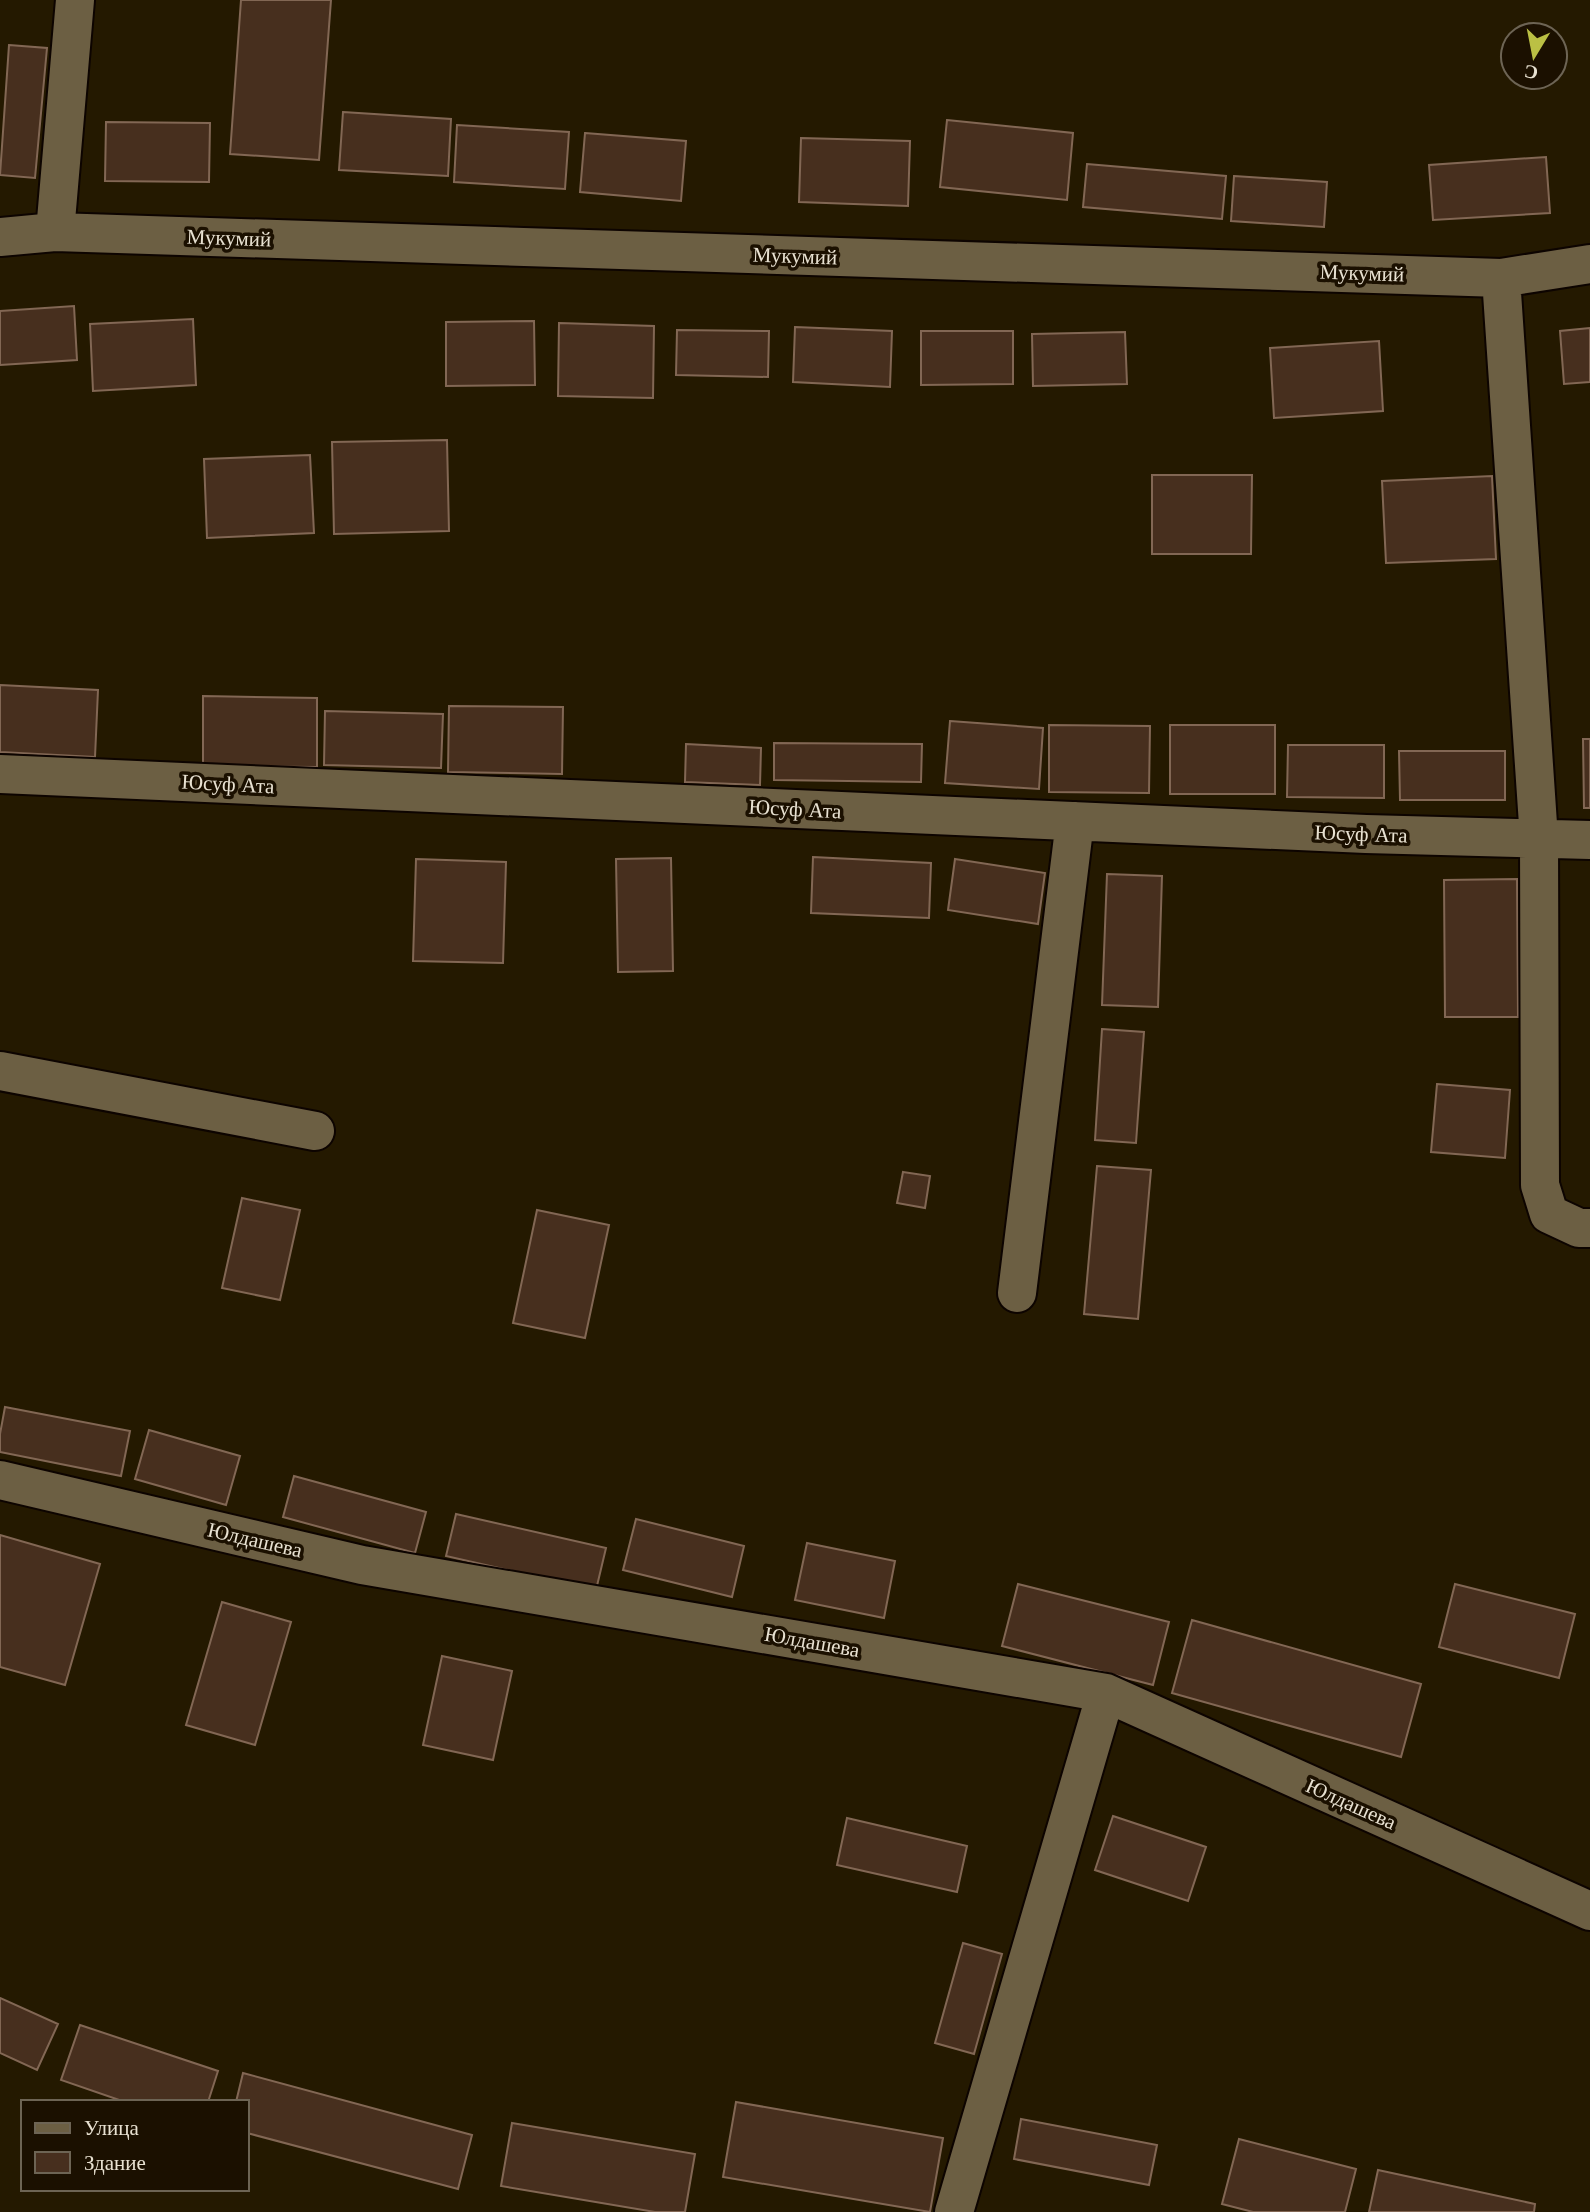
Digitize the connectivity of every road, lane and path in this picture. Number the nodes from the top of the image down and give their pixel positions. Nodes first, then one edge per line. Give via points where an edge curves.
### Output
1 (75, 0) edge
2 (55, 232) junction
3 (0, 237) edge
4 (1590, 264) edge
5 (1501, 278) junction
6 (0, 774) edge
7 (1075, 821) junction
8 (1539, 839) junction
9 (1590, 841) edge
10 (0, 1071) edge
11 (315, 1131) dead end
12 (1590, 1228) edge
13 (1017, 1293) dead end
14 (0, 1480) edge
15 (1106, 1693) junction
16 (1590, 1910) edge
17 (954, 2212) edge

1 - 2 street
2 - 3 street, Мукумий
2 - 5 street, Мукумий
4 - 5 street, Мукумий
5 - 8 street
6 - 7 street, Юсуф Ата
7 - 8 street, Юсуф Ата
7 - 13 street
8 - 9 street, Юсуф Ата
8 - 12 street via 1540,1185 1549,1214 1579,1228
10 - 11 street
14 - 15 street, Юлдашева via 362,1565
15 - 16 street, Юлдашева
15 - 17 street

